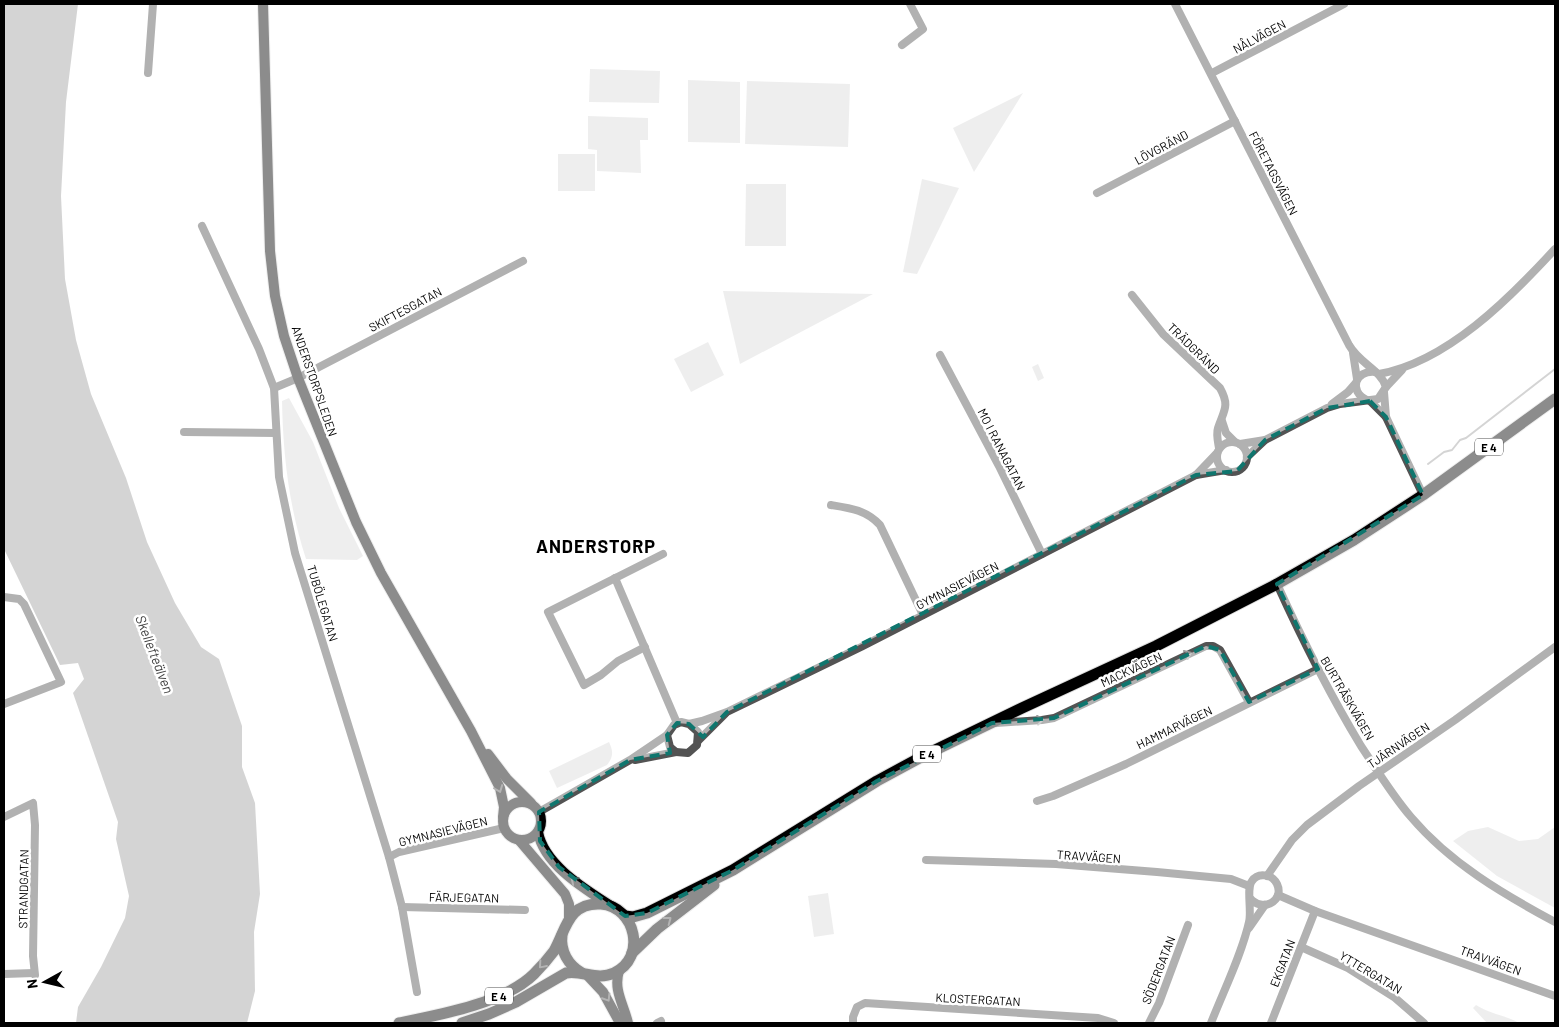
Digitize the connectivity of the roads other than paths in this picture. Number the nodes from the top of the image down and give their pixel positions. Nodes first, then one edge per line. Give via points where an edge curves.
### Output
1 (153, 4) edge
2 (263, 4) edge
3 (910, 4) edge
4 (1175, 4) edge
5 (1344, 4) edge
6 (902, 44) dead end
7 (148, 73) dead end
8 (1212, 73) junction
9 (1235, 121) junction
10 (1097, 193) dead end
11 (202, 226) dead end
12 (1555, 249) edge
13 (523, 261) dead end
14 (1132, 296) dead end
15 (1353, 353) junction
16 (940, 355) dead end
17 (1403, 369) junction
18 (1377, 373) junction
19 (298, 378) junction
20 (1356, 381) junction
21 (274, 388) junction
22 (1385, 389) junction
23 (1555, 399) edge
24 (1368, 400) junction
25 (1328, 408) junction
26 (1386, 417) junction
27 (1222, 421) junction
28 (184, 432) dead end
29 (276, 433) junction
30 (1265, 440) junction
31 (1238, 443) junction
32 (1218, 451) junction
33 (1247, 457) junction
34 (1226, 470) junction
35 (1196, 475) junction
36 (1423, 495) junction
37 (831, 506) dead end
38 (663, 554) dead end
39 (1042, 554) junction
40 (615, 578) junction
41 (1276, 584) junction
42 (4, 597) edge
43 (923, 615) junction
44 (645, 647) junction
45 (1555, 647) edge
46 (1318, 669) junction
47 (1249, 702) junction
48 (4, 704) edge
49 (727, 712) junction
50 (677, 723) junction
51 (992, 723) junction
52 (690, 724) junction
53 (471, 731) junction
54 (667, 735) junction
55 (698, 741) junction
56 (676, 752) junction
57 (630, 760) junction
58 (1378, 773) junction
59 (1037, 801) dead end
60 (538, 809) junction
61 (4, 817) edge
62 (503, 823) junction
63 (538, 832) junction
64 (519, 840) junction
65 (389, 857) junction
66 (926, 860) dead end
67 (733, 870) junction
68 (1267, 876) junction
69 (1249, 886) junction
70 (1278, 895) junction
71 (1250, 898) junction
72 (1265, 906) junction
73 (402, 907) junction
74 (614, 908) junction
75 (524, 910) dead end
76 (1315, 910) junction
77 (625, 916) junction
78 (568, 921) junction
79 (1555, 922) edge
80 (1188, 925) dead end
81 (1247, 932) junction
82 (1301, 947) junction
83 (632, 953) junction
84 (619, 971) junction
85 (4, 974) edge
86 (587, 975) junction
87 (417, 992) dead end
88 (1555, 996) edge
89 (1039, 1014) junction
90 (400, 1023) edge
91 (462, 1023) edge
92 (620, 1023) edge
93 (628, 1023) edge
94 (853, 1023) edge
95 (1038, 1023) edge
96 (1114, 1023) edge
97 (1149, 1023) edge
98 (1211, 1023) edge
99 (1271, 1023) edge
100 (1424, 1023) edge

1 - 7 street
2 - 19 main road, ANDERSTORPSLEDEN via 270,251 275,296
3 - 6 street via 923,29
4 - 8 street, FÖRETAGSVÄGEN
5 - 8 street, NÅLVÄGEN
8 - 9 street, FÖRETAGSVÄGEN
9 - 10 street, LÖVGRÄND
9 - 15 street, FÖRETAGSVÄGEN
11 - 21 street, TUBÖLEGATAN via 260,349
12 - 17 street via 1521,286 1479,322
13 - 19 street, SKIFTESGATAN
14 - 27 street, TRÄDGRÄND via 1163,334 1220,388 1226,398
15 - 18 street, FÖRETAGSVÄGEN
15 - 20 street, FÖRETAGSVÄGEN
16 - 39 street, MO I RANAGATAN
17 - 18 street
17 - 22 street
18 - 20 street via 1368,371
18 - 22 street via 1384,380
19 - 21 street, SKIFTESGATAN
19 - 53 main road, ANDERSTORPSLEDEN via 356,522 381,573
20 - 24 street via 1358,394
20 - 25 street
21 - 29 street, TUBÖLEGATAN
22 - 24 street via 1378,399
22 - 26 street
23 - 36 highway, E 4
24 - 25 street
24 - 26 street
25 - 30 street
26 - 36 street
27 - 31 street via 1226,433
27 - 32 street, TRÄDGRÄND via 1218,430
28 - 29 street
29 - 65 street, TUBÖLEGATAN via 279,478 296,553
30 - 31 street
30 - 33 street
31 - 32 street via 1226,443
31 - 33 street
32 - 34 street via 1218,463
32 - 35 street, GYMNASIEVÄGEN
33 - 34 street via 1241,468 1232,472
34 - 35 street, GYMNASIEVÄGEN
35 - 39 street, GYMNASIEVÄGEN
36 - 41 highway, E 4 via 1354,540
37 - 43 street via 863,512 880,525
38 - 40 street
39 - 43 street, GYMNASIEVÄGEN
40 - 44 street
40 - 44 street via 548,612 584,685
41 - 46 street, BURTRÄSKVÄGEN
41 - 51 highway, E 4 via 1172,638
42 - 48 street via 19,599 24,604 61,682
43 - 49 street, GYMNASIEVÄGEN
44 - 50 street
45 - 58 street, TJÄRNVÄGEN
46 - 47 street, HAMMARVÄGEN
46 - 58 street, BURTRÄSKVÄGEN
51 -> 47 street, MACKVÄGEN via 1054,718 1206,646 1220,650
47 - 59 street, HAMMARVÄGEN via 1126,764
49 - 52 street, GYMNASIEVÄGEN
49 - 55 street, GYMNASIEVÄGEN
50 - 52 street
50 - 54 street
51 - 67 highway, E 4 via 876,781
52 - 55 street via 698,732
53 - 60 main road, ANDERSTORPSLEDEN via 508,779
53 -> 62 main road, ANDERSTORPSLEDEN via 500,788
54 - 56 street via 668,743
54 - 57 street
55 - 56 street via 692,751
56 - 57 street
57 - 60 street
58 - 68 street, TJÄRNVÄGEN via 1307,825 1292,840
58 - 79 street, BURTRÄSKVÄGEN via 1412,818 1444,849 1475,875
60 - 62 main road via 526,802 515,803 507,809
60 - 63 main road via 542,821
61 - 85 street, STRANDGATAN via 33,803 35,974
62 - 64 main road via 510,836
62 - 65 street, GYMNASIEVÄGEN
63 - 64 main road via 528,839
74 -> 63 main road via 559,868 542,846
64 - 78 main road via 565,894 569,904
65 - 73 street, TUBÖLEGATAN
66 - 69 street, TRAVVÄGEN via 1056,864 1231,879
67 - 77 highway, E 4 via 647,913
83 -> 67 highway, E 4 via 657,929
68 - 69 street via 1255,878
68 - 70 street via 1276,882
69 - 71 street
70 - 72 street
70 - 76 street, TRAVVÄGEN
71 - 72 street
71 - 81 street
72 - 81 street
73 - 75 street, FÄRJEGATAN
73 - 87 street, TUBÖLEGATAN
74 - 77 highway
74 - 78 highway via 589,905 578,910
76 - 82 street, EKGATAN
76 - 88 street, TRAVVÄGEN
77 - 83 highway via 634,934
78 - 86 highway via 562,939 563,952 571,965
78 -> 90 highway, E 4 via 554,951 521,985 470,1006
80 - 97 street, SÖDERGATAN
81 - 98 street
82 - 99 street, EKGATAN
82 - 100 street, YTTERGATAN via 1348,968 1394,997
83 - 84 highway
84 - 86 highway via 606,976
84 - 93 main road via 617,990
86 - 91 highway, E 4 via 566,973 516,1002
86 -> 92 main road via 603,992
89 - 94 street, KLOSTERGATAN via 865,1003 857,1007
89 - 95 street
89 - 96 street, KLOSTERGATAN via 1098,1018

